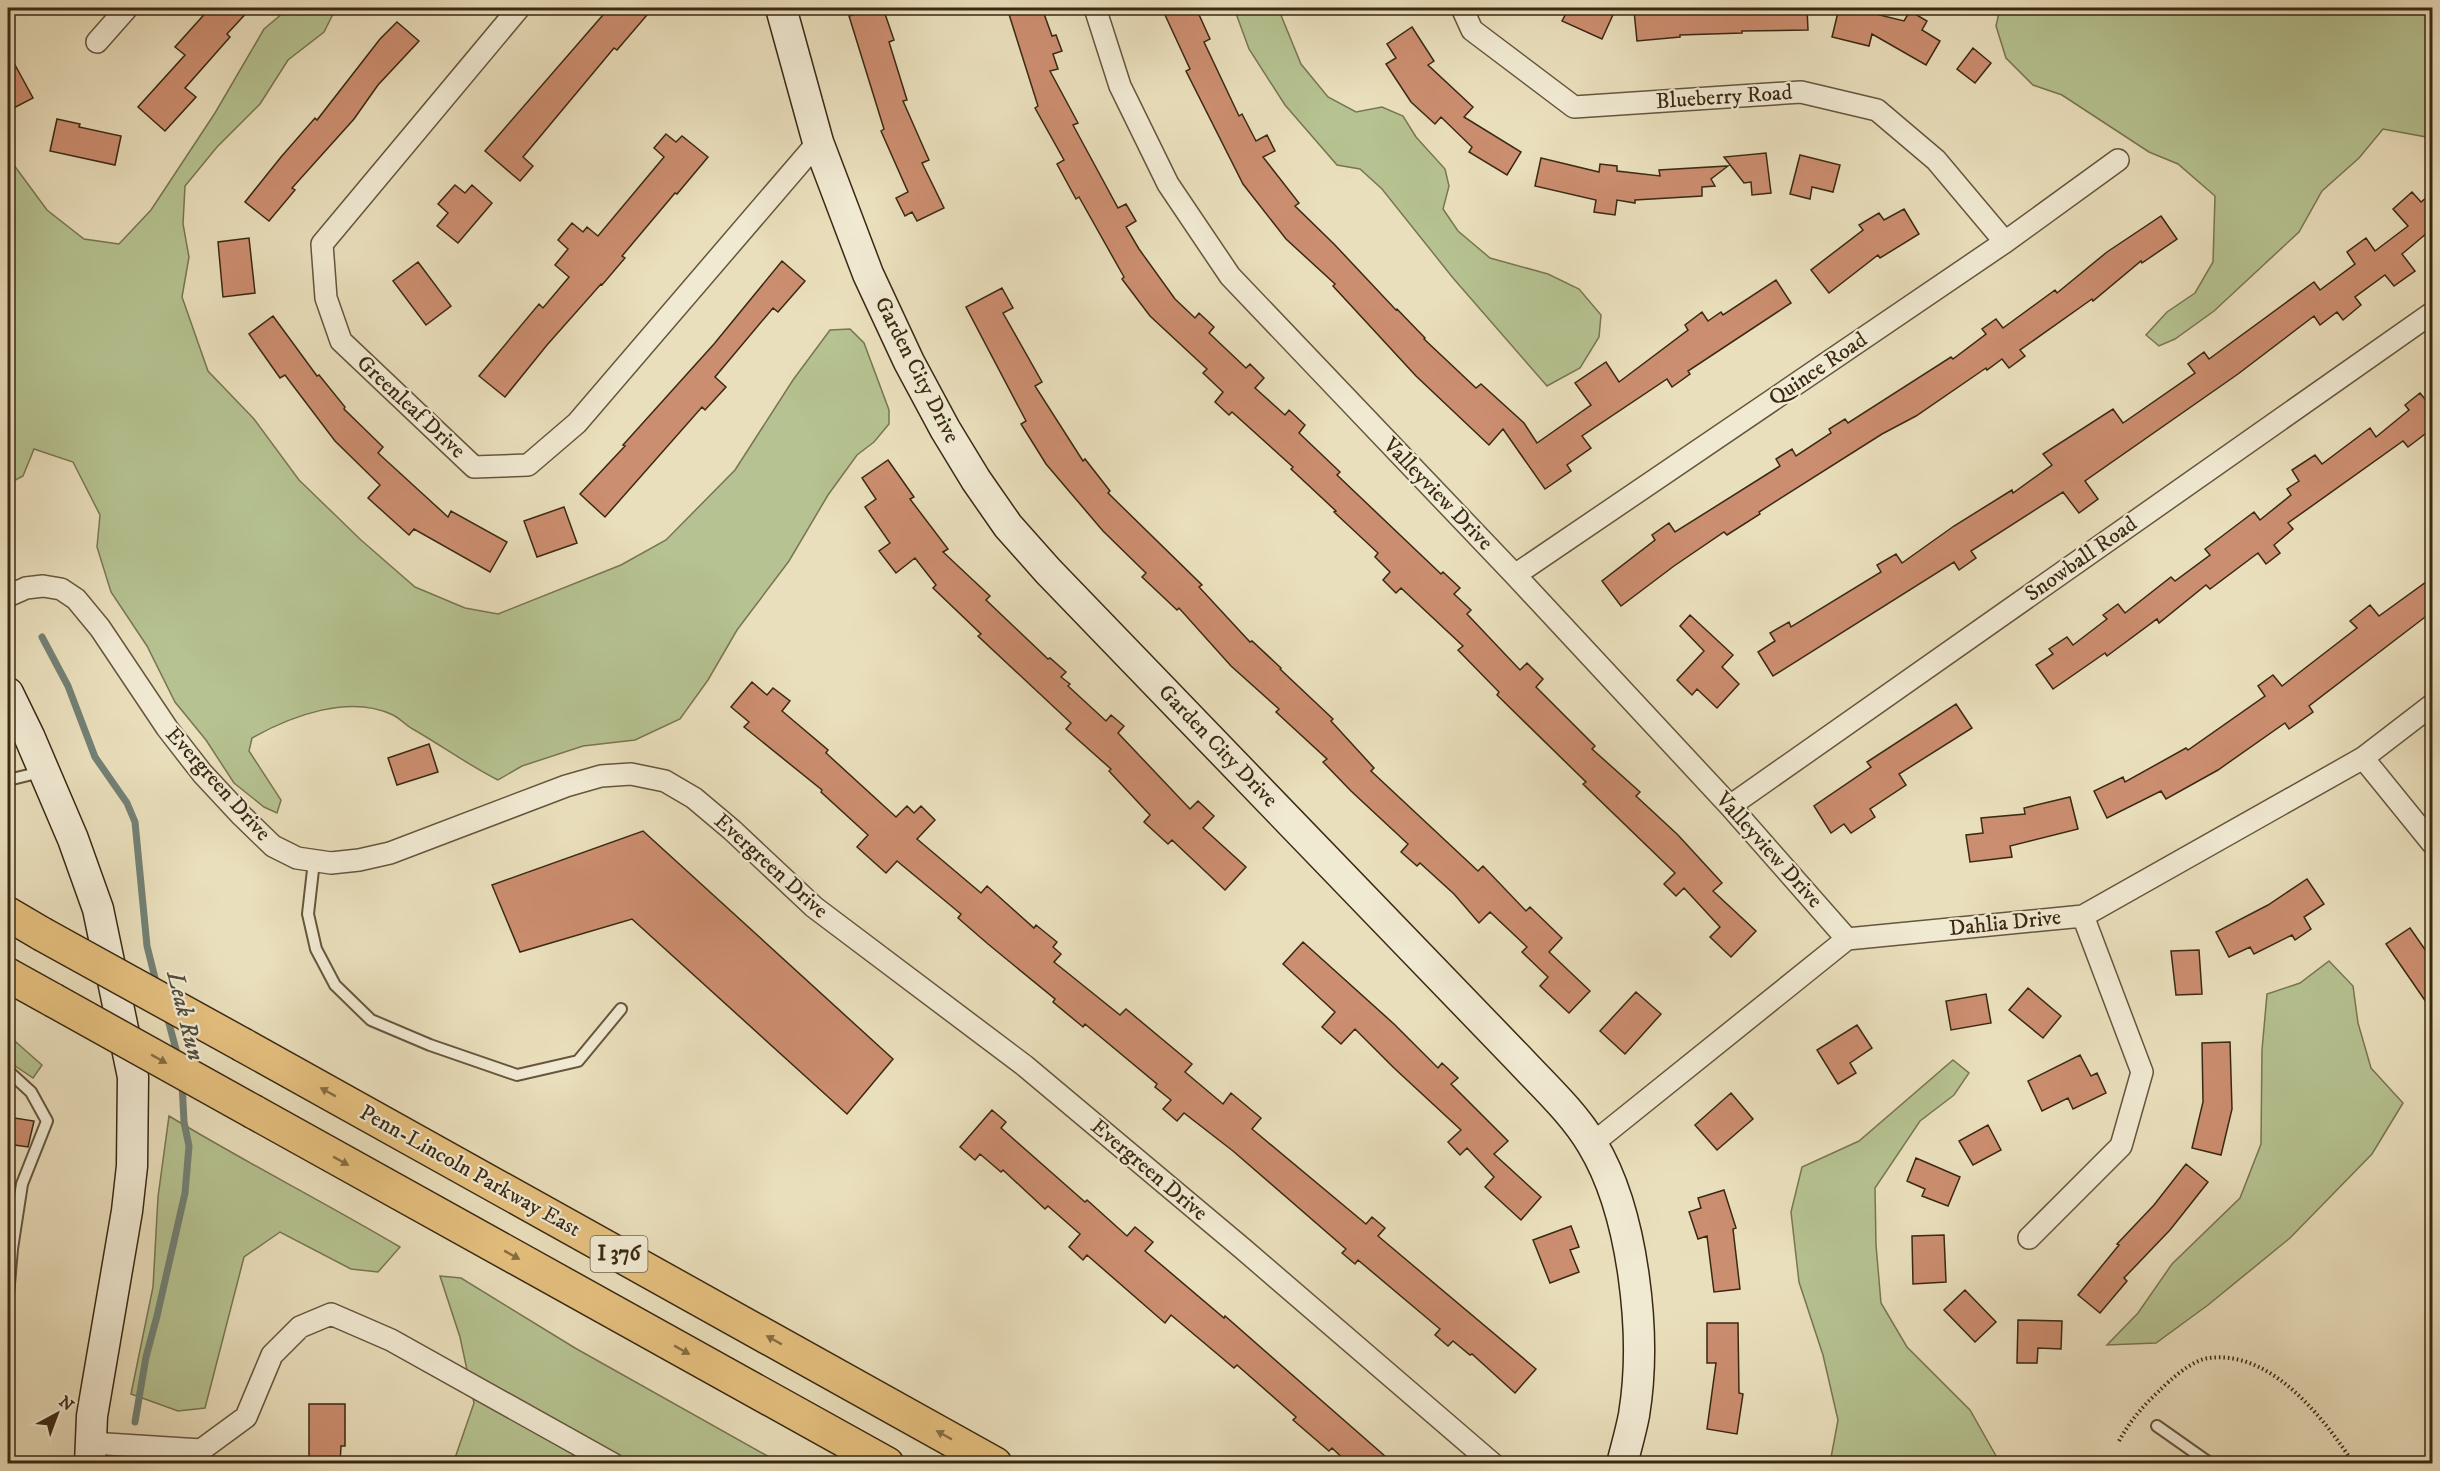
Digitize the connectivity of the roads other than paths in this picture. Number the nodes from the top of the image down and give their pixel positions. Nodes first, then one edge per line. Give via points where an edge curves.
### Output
1 (127, 8) edge
2 (519, 8) edge
3 (781, 8) edge
4 (1095, 8) edge
5 (1462, 8) edge
6 (97, 42) dead end
7 (819, 142) junction
8 (2118, 160) dead end
9 (2005, 242) junction
10 (2433, 313) edge
11 (1515, 575) junction
12 (8, 596) edge
13 (8, 693) edge
14 (2433, 705) edge
15 (2363, 758) junction
16 (44, 772) junction
17 (8, 780) edge
18 (1730, 806) junction
19 (2433, 843) edge
20 (314, 861) junction
21 (8, 914) edge
22 (2083, 916) junction
23 (1846, 939) junction
24 (8, 975) edge
25 (621, 1009) dead end
26 (8, 1071) edge
27 (1592, 1144) junction
28 (2029, 1238) dead end
29 (8, 1296) edge
30 (2157, 1426) dead end
31 (90, 1453) edge
32 (614, 1464) edge
33 (886, 1464) edge
34 (995, 1464) edge
35 (1493, 1464) edge
36 (1622, 1464) edge
37 (2211, 1464) edge

1 - 6 street
2 - 7 street, Greenleaf Drive via 322,244 326,298 341,341 474,467 528,465 577,423
3 - 7 street, Garden City Drive
4 - 11 street, Valleyview Drive via 1120,86 1168,184 1230,276
5 - 9 street, Blueberry Road via 1472,30 1574,107 1802,92 1876,110 1936,160
7 - 27 street, Garden City Drive via 868,274 909,362 945,429 1008,526 1518,1058
8 - 9 street, Quince Road
9 - 11 street, Quince Road
10 - 18 street, Snowball Road
11 - 18 street, Valleyview Drive
12 - 20 street, Evergreen Drive via 44,586 60,589 76,599 202,773 273,846 297,858
13 - 16 street
14 - 15 street, Dahlia Drive
15 - 19 street
15 - 22 street, Dahlia Drive
16 - 17 lane
16 - 31 street via 98,909 133,1077 131,1177 92,1416
18 - 23 street, Valleyview Drive
20 - 25 lane via 308,914 316,949 335,985 371,1020 517,1075 578,1061
20 - 35 street, Evergreen Drive via 331,863 390,853 601,776 631,774 665,781 724,823 814,907 1025,1066
34 -> 21 highway, Penn-Lincoln Parkway East / I 376, bridge
22 - 23 street, Dahlia Drive
22 - 28 street via 2142,1072 2121,1146
23 - 27 street
24 -> 33 highway, I 376, bridge
26 - 29 lane via 31,1092 47,1121 22,1184
27 - 36 street, Garden City Drive via 1612,1188 1628,1242 1637,1307 1634,1415
30 - 37 lane
31 - 32 street via 201,1450 246,1417 272,1355 300,1327 331,1314 391,1340

